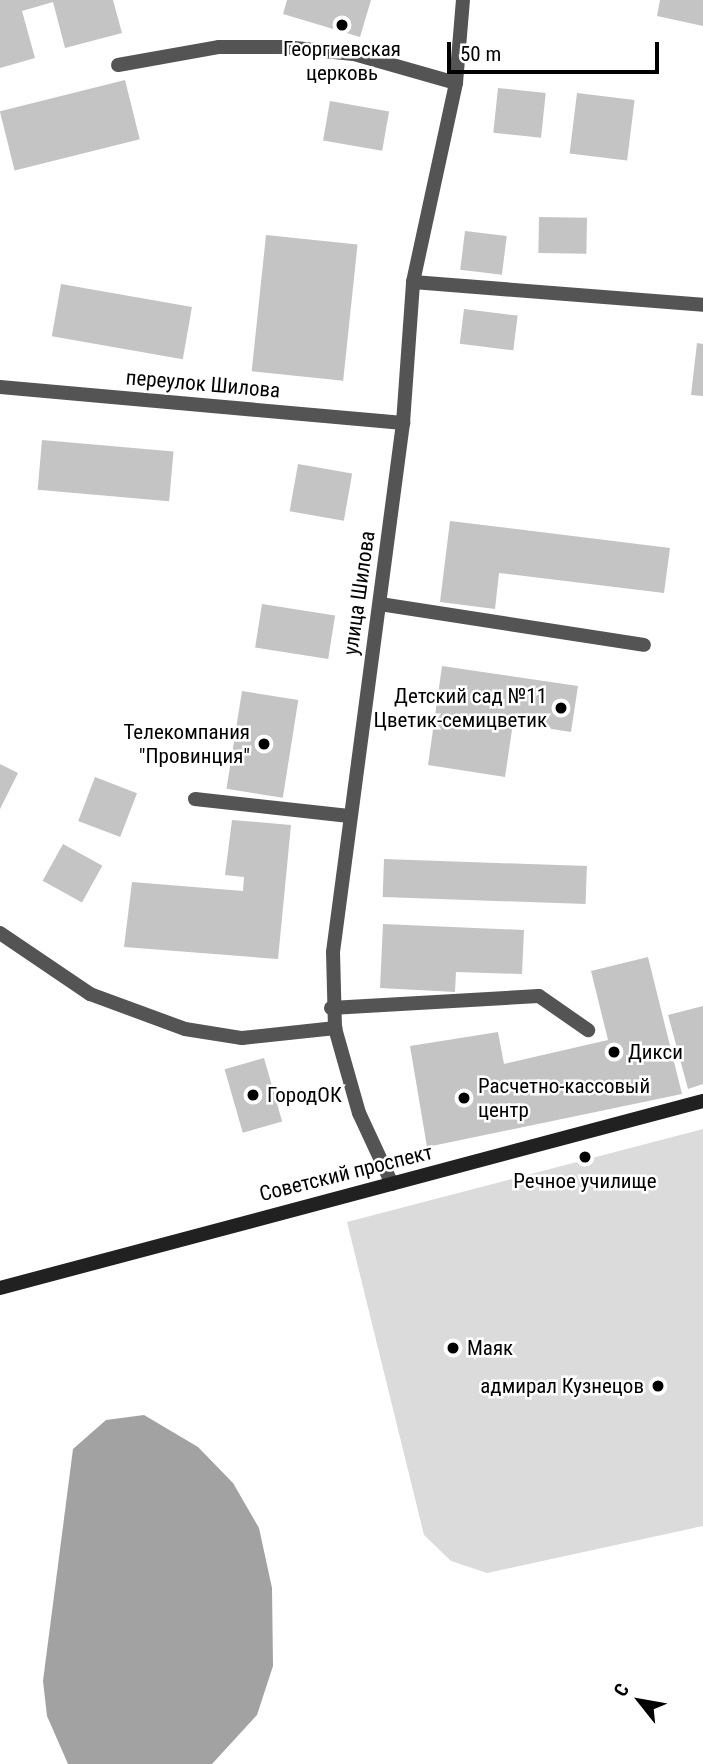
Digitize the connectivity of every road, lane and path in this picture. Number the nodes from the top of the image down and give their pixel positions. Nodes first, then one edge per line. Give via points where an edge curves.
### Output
1 (463, 0) edge
2 (118, 65) dead end
3 (456, 83) junction
4 (413, 282) junction
5 (703, 304) edge
6 (0, 387) edge
7 (403, 424) junction
8 (380, 604) junction
9 (644, 645) dead end
10 (195, 799) dead end
11 (349, 816) junction
12 (0, 933) edge
13 (331, 1007) junction
14 (335, 1028) junction
15 (588, 1030) dead end
16 (703, 1101) edge
17 (392, 1184) junction
18 (0, 1288) edge

1 - 3 street, улица Шилова
2 - 3 street via 219,47 285,47 354,54
3 - 4 street, улица Шилова
4 - 5 street
4 - 7 street, улица Шилова
6 - 7 street, переулок Шилова
7 - 8 street, улица Шилова
8 - 9 street
8 - 11 street, улица Шилова
10 - 11 street
11 - 13 street, улица Шилова
12 - 14 street via 90,994 185,1029 242,1038
13 - 14 street, улица Шилова
13 - 15 street via 539,996
14 - 17 street, улица Шилова via 359,1113
16 - 17 main road, Советский проспект
17 - 18 main road, Советский проспект

